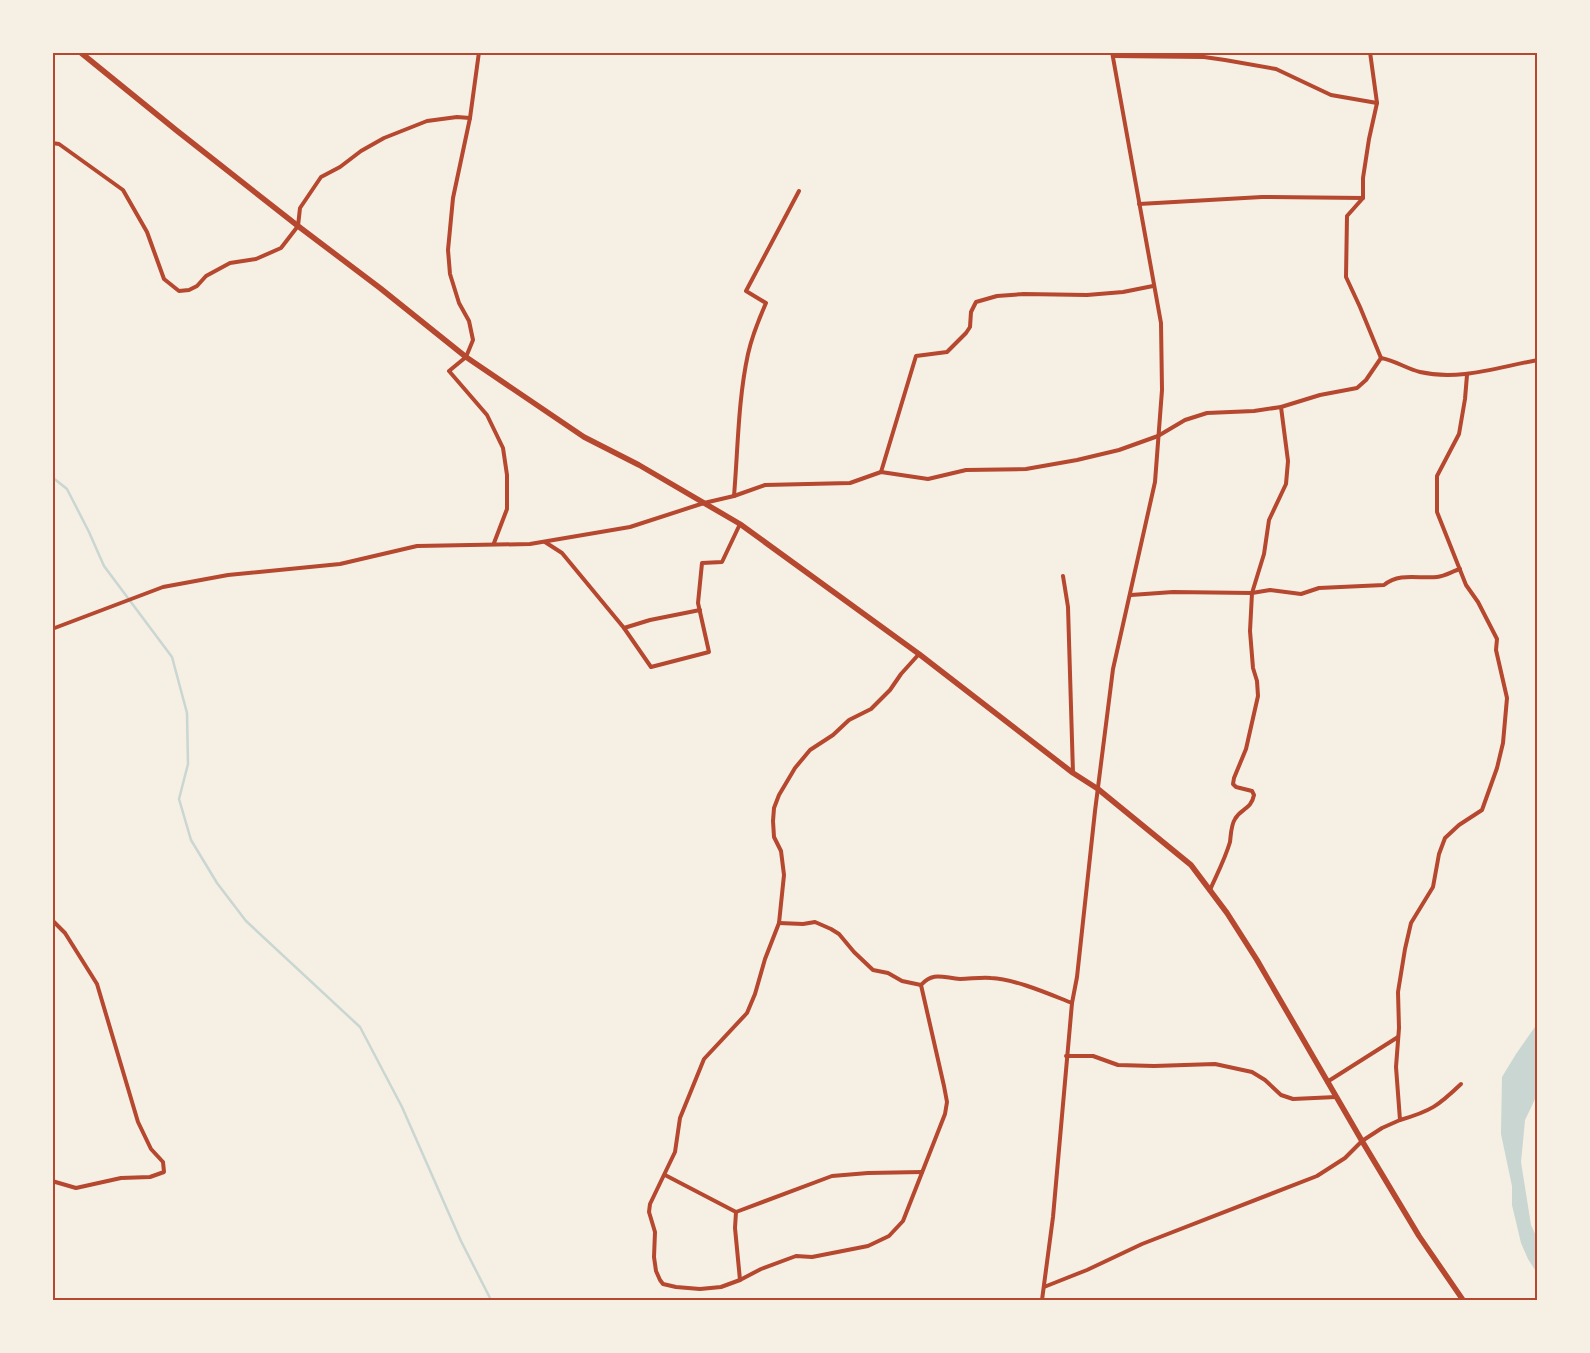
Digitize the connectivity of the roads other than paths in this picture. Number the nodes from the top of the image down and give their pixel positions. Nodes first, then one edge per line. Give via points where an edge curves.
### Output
1 (80, 52) edge
2 (479, 52) edge
3 (1370, 52) edge
4 (1113, 54) edge
5 (1377, 103) junction
6 (470, 118) junction
7 (52, 143) edge
8 (799, 191) dead end
9 (1363, 198) junction
10 (1139, 204) junction
11 (298, 226) junction
12 (1153, 286) junction
13 (466, 357) junction
14 (1381, 358) junction
15 (1538, 360) edge
16 (1467, 375) junction
17 (1281, 407) junction
18 (1158, 436) junction
19 (881, 472) junction
20 (734, 496) junction
21 (704, 503) junction
22 (740, 524) junction
23 (545, 542) junction
24 (494, 543) junction
25 (1460, 568) junction
26 (1063, 576) dead end
27 (1252, 593) junction
28 (1131, 595) junction
29 (700, 610) junction
30 (624, 628) junction
31 (52, 629) edge
32 (919, 654) junction
33 (1073, 773) junction
34 (1098, 789) junction
35 (1210, 890) junction
36 (52, 920) edge
37 (779, 923) junction
38 (921, 985) junction
39 (1072, 1004) junction
40 (1398, 1037) junction
41 (1066, 1056) junction
42 (1327, 1082) junction
43 (1461, 1084) dead end
44 (1336, 1097) junction
45 (1400, 1120) junction
46 (1362, 1141) junction
47 (922, 1172) junction
48 (665, 1174) junction
49 (52, 1181) edge
50 (736, 1212) junction
51 (740, 1280) junction
52 (1044, 1287) junction
53 (1042, 1300) edge
54 (1463, 1300) edge

1 - 11 main road
2 - 6 street
3 - 5 street
4 - 5 street via 1204,57 1276,69 1331,95
4 - 10 street
5 - 9 street via 1363,178
6 - 11 street via 427,121 361,151 321,177 300,208
6 - 13 street via 453,198 448,250 450,274 473,340
7 - 11 street via 123,190 147,232 164,279 178,291 197,286 206,276 230,263 256,259 281,248
8 - 20 street via 746,290 766,303 748,354
9 - 10 street via 1262,197
9 - 14 street via 1347,216 1346,277
10 - 12 street
11 - 13 main road
12 - 18 street via 1161,323 1162,390
12 - 19 street via 1086,295 997,296 976,302 971,312 970,327 947,352 916,356
13 - 21 main road via 577,432
13 - 24 street via 449,371 487,415 503,448 507,509
14 - 16 street via 1421,372
14 - 17 street via 1357,388
15 - 16 street
16 - 25 street via 1459,434 1437,476 1437,512
17 - 18 street via 1206,413 1185,420
17 - 27 street via 1288,461 1286,484 1269,520 1264,554
18 - 19 street via 1119,450 1026,469 966,470 928,478
18 - 28 street via 1155,482
19 - 20 street via 850,483 765,485
20 - 21 street
21 - 22 main road
21 - 23 street via 630,527
22 - 29 street via 722,562 702,563
22 - 32 main road
23 - 24 street
23 - 30 street via 562,553
24 - 31 street via 417,546 340,564 228,575 163,587
25 - 27 street via 1439,577 1391,579 1384,585 1319,588 1301,594 1270,590
25 - 40 street via 1466,585 1497,639 1496,650 1507,698 1503,743 1482,810 1458,825 1445,838 1434,887 1411,924 1398,992
26 - 33 street via 1068,607
27 - 28 street
27 - 35 street via 1250,631 1258,696 1246,749 1233,784 1252,791 1253,803 1233,821 1230,842
28 - 34 street via 1113,669
29 - 30 street
29 - 30 street via 709,652 651,667
32 - 33 main road
32 - 37 street via 871,709 849,720 810,750 779,796 773,821 784,875
33 - 34 main road
34 - 35 main road via 1191,865
34 - 39 street
35 - 42 main road via 1257,960
36 - 49 street via 65,933 97,984 138,1122 151,1149 163,1162 164,1172 76,1188
37 - 38 street via 815,922 840,934 874,970
37 - 48 street via 747,1013 704,1059 680,1118 675,1152
38 - 39 street via 926,979 936,976 992,978 1044,991
38 - 47 street via 947,1102
39 - 41 street
40 - 42 street
40 - 45 street via 1396,1067
41 - 44 street via 1093,1056 1118,1065 1215,1064 1252,1072 1292,1100
41 - 52 street
42 - 44 main road
43 - 45 street via 1440,1104
44 - 46 main road
45 - 46 street
46 - 52 street via 1345,1158 1317,1176 1142,1244
46 - 54 main road via 1419,1236
47 - 50 street via 832,1176
47 - 51 street via 903,1221 889,1236 856,1249 812,1257 796,1256
48 - 50 street
48 - 51 street via 649,1212 655,1232 654,1257 660,1280 663,1284 700,1290
50 - 51 street
52 - 53 street

